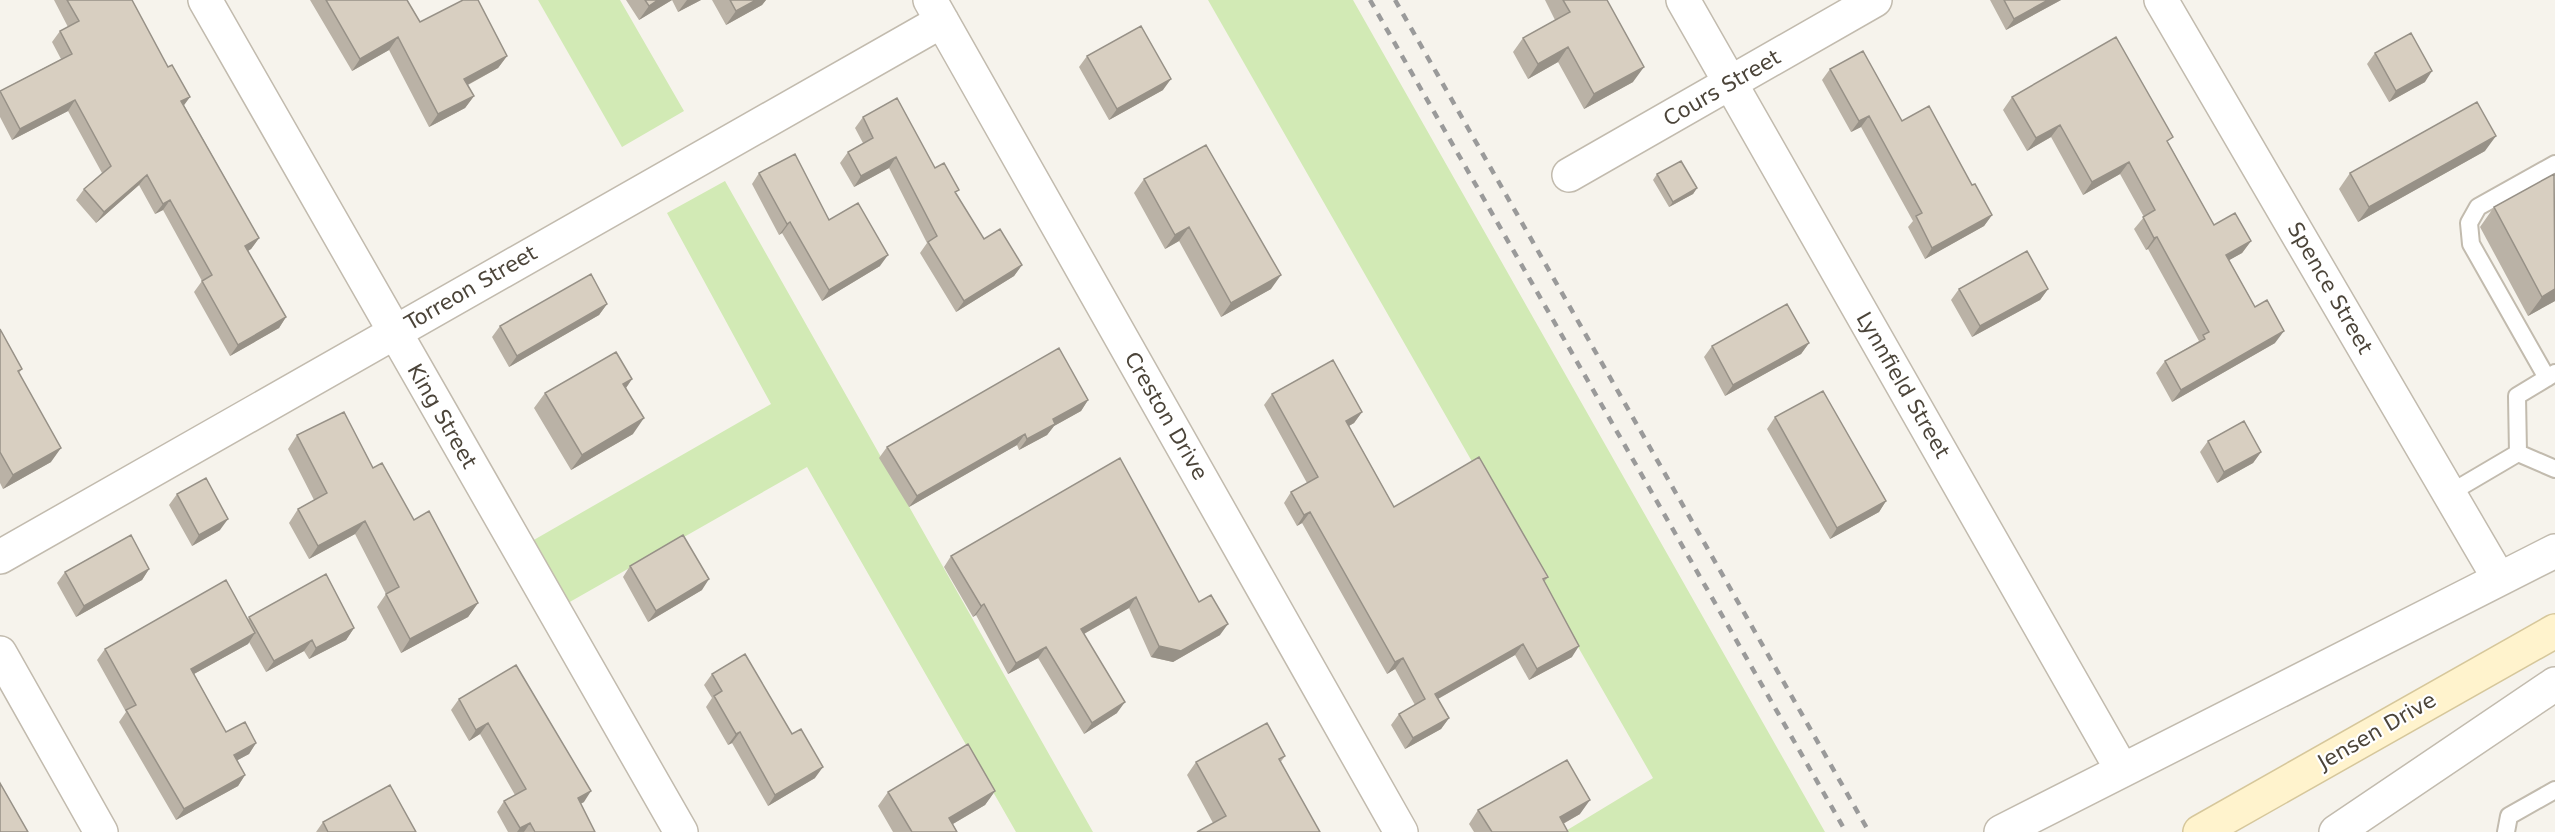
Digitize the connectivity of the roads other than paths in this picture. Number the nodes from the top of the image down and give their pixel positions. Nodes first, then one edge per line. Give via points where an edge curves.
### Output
1 (205, 0) edge
2 (1683, 0) edge
3 (1875, 0) edge
4 (2161, 0) edge
5 (936, 10) edge
6 (1731, 82) junction
7 (2555, 164) edge
8 (1569, 175) dead end
9 (394, 332) junction
10 (2551, 375) edge
11 (2518, 453) junction
12 (2555, 469) edge
13 (2450, 493) junction
14 (2555, 551) edge
15 (0, 557) edge
16 (2498, 577) junction
17 (2555, 631) edge
18 (0, 653) edge
19 (2555, 684) edge
20 (2122, 770) junction
21 (2555, 790) edge
22 (101, 832) edge
23 (681, 832) edge
24 (1401, 832) edge
25 (2001, 832) edge
26 (2200, 832) edge
27 (2336, 832) edge
28 (2506, 832) edge

1 - 9 street, King Street
2 - 6 street, Lynnfield Street
3 - 6 street, Cours Street
4 - 13 street, Spence Street
5 - 9 street, Torreon Street
5 - 24 street, Creston Drive
6 - 8 street, Cours Street
6 - 20 street, Lynnfield Street
7 - 10 lane via 2478,207 2469,223 2471,244
9 - 15 street, Torreon Street
9 - 23 street, King Street
10 - 11 lane via 2517,396
11 - 12 lane
11 - 13 lane
13 - 16 street, Spence Street
14 - 16 street
16 - 20 street
17 - 26 main road, Jensen Drive
18 - 22 street
19 - 27 street
20 - 25 street
21 - 28 lane via 2509,816

